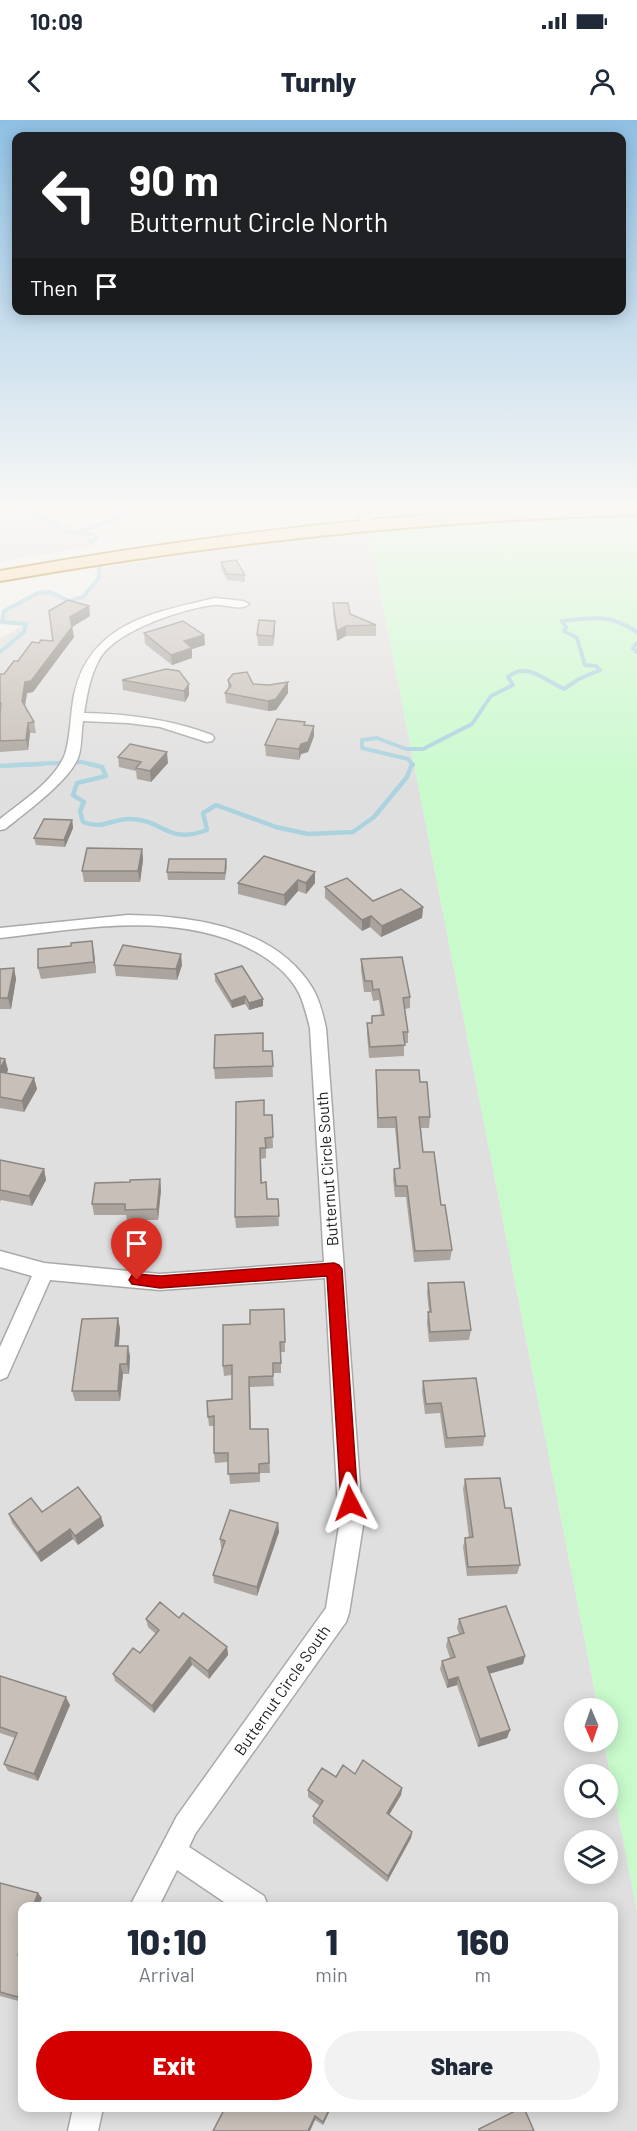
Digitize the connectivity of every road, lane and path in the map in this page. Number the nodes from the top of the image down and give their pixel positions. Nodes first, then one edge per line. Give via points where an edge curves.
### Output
1 (212, 602) edge
2 (223, 602) edge
3 (243, 604) dead end
4 (79, 717) junction
5 (207, 738) dead end
6 (0, 826) edge
7 (0, 933) edge
8 (0, 1259) edge
9 (334, 1269) junction
10 (44, 1271) junction
11 (0, 1371) edge
12 (172, 1851) junction
13 (146, 1902) edge
14 (248, 1902) edge
15 (87, 2112) edge
16 (83, 2131) edge

1 - 4 street via 163,614 124,630 94,656 81,690
2 - 3 street
4 - 5 street via 127,717 184,728
4 - 6 street via 71,758 32,801
7 - 9 street, Butternut Circle South via 120,920 165,920 244,939 294,974 303,986 318,1028
8 - 10 street
9 - 10 street via 160,1282
9 - 12 street, Butternut Circle South via 351,1526 337,1613 186,1825
10 - 11 street
12 - 13 street, Butternut Circle South
12 - 14 street
15 - 16 street

